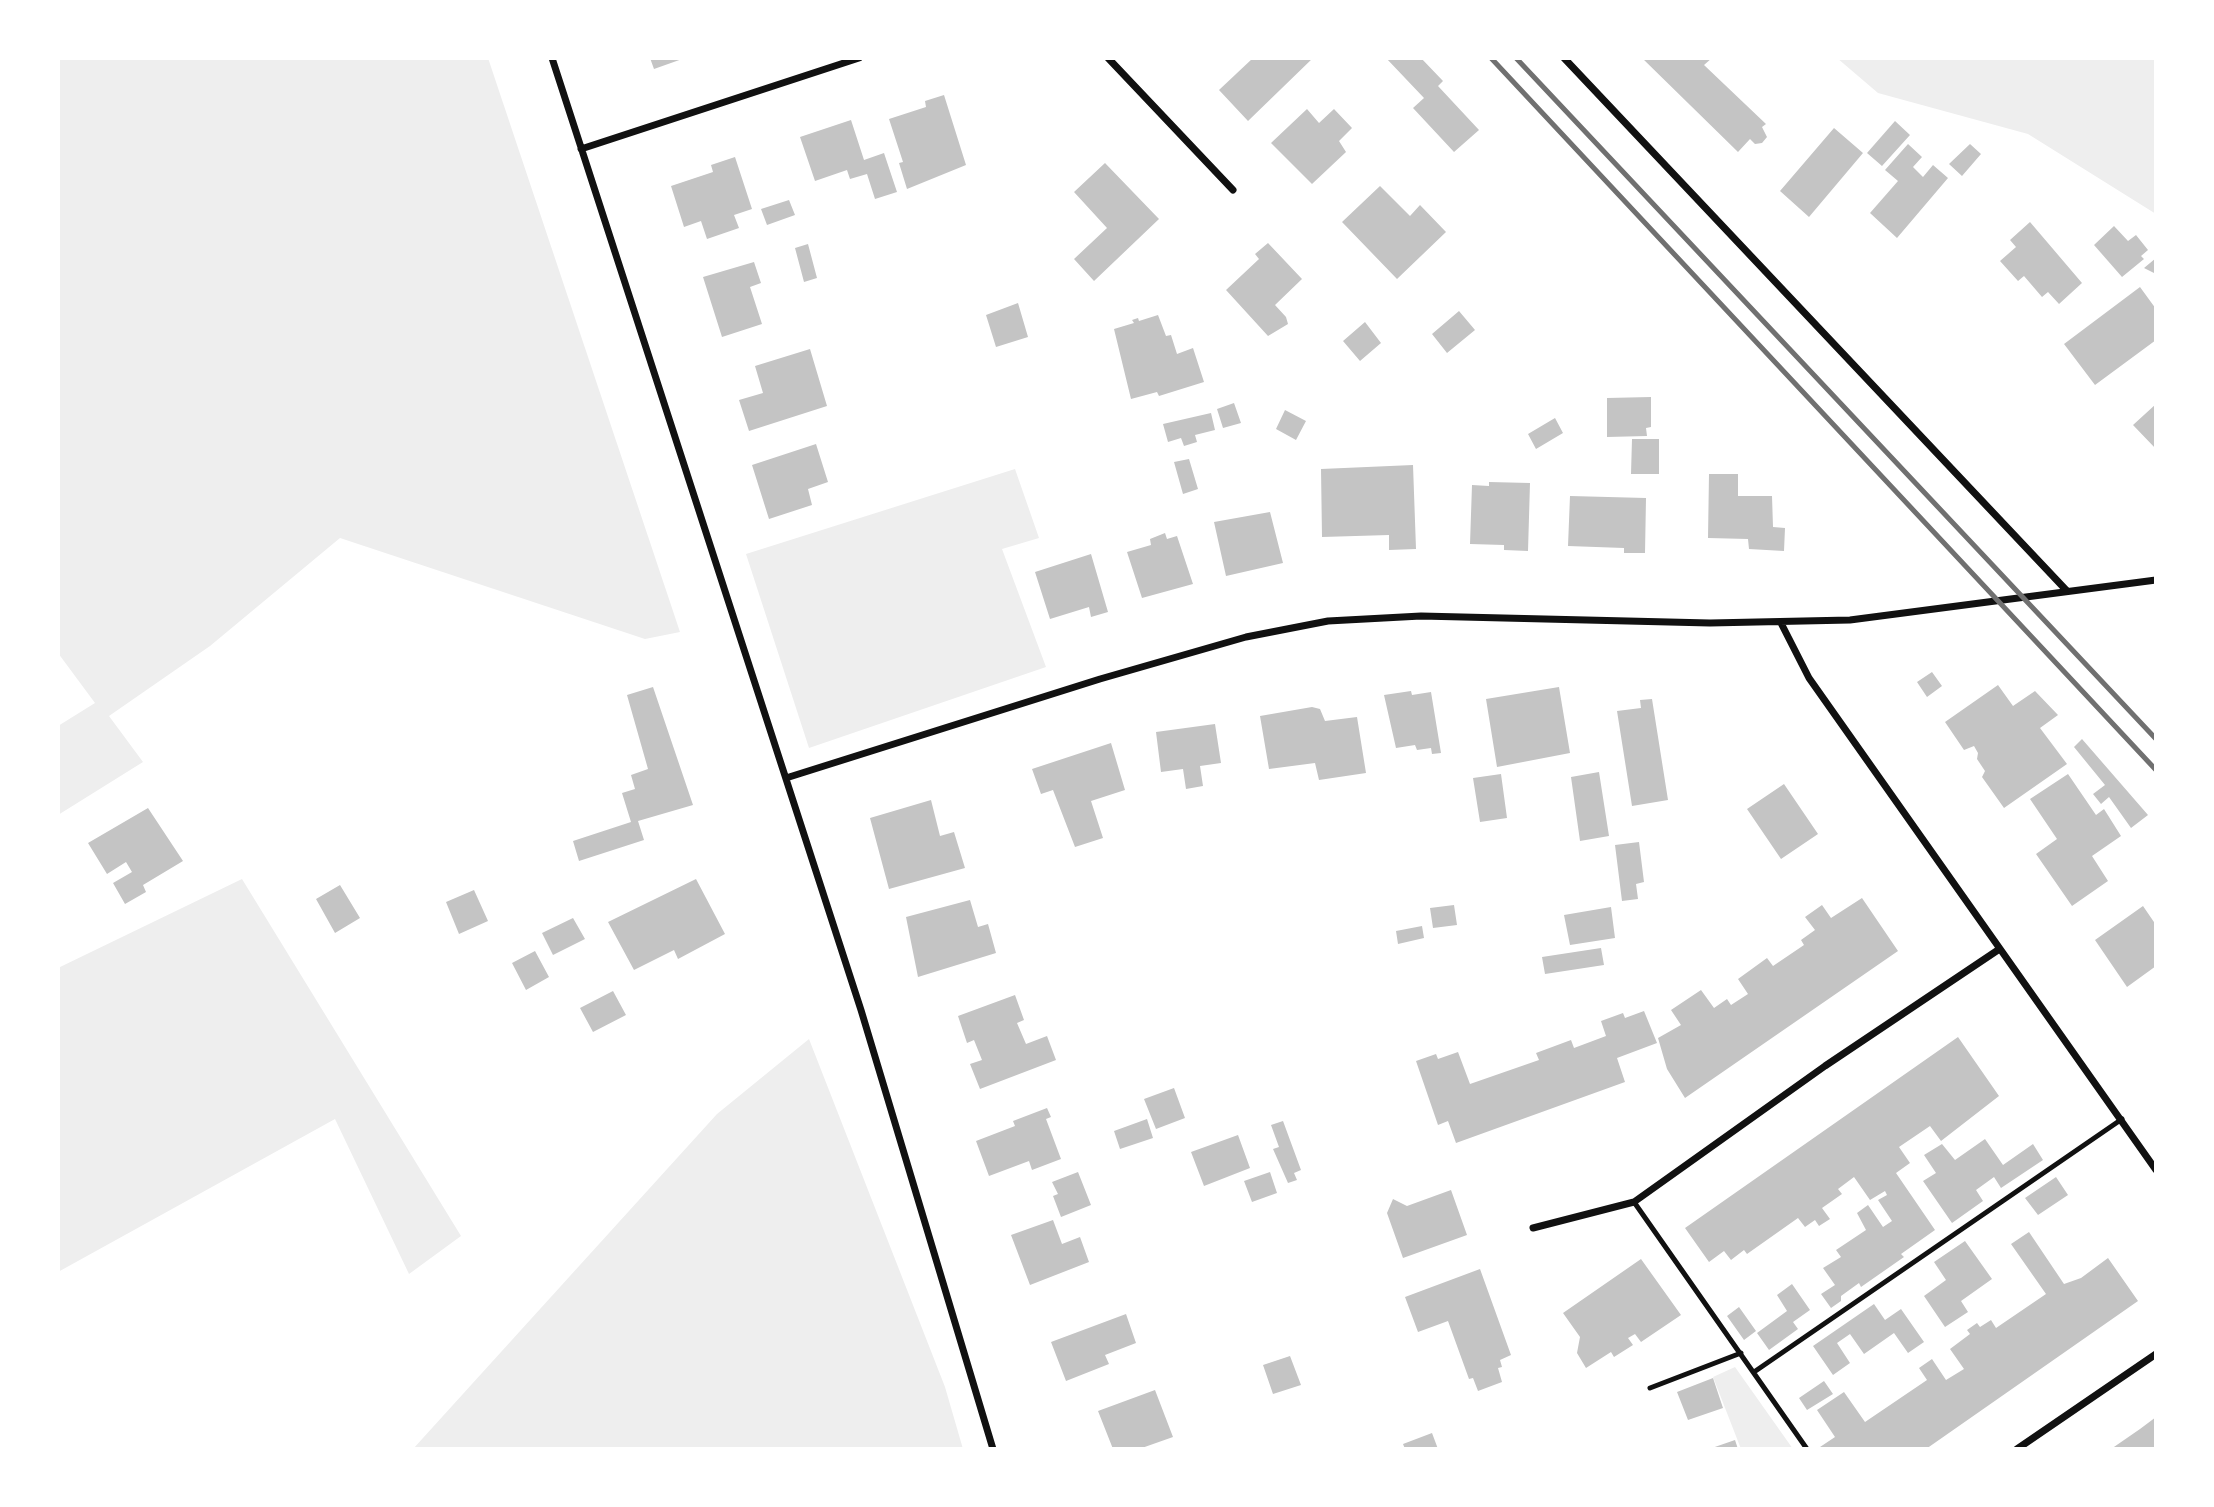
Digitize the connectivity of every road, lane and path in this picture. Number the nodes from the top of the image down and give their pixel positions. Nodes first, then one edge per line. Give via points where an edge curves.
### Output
1 (552, 58) edge
2 (859, 58) edge
3 (1108, 58) edge
4 (1564, 58) edge
5 (1577, 58) edge
6 (1571, 66) junction
7 (581, 149) junction
8 (1233, 190) dead end
9 (2156, 580) edge
10 (2067, 591) junction
11 (1781, 623) junction
12 (786, 778) junction
13 (1998, 950) junction
14 (2122, 1119) junction
15 (2156, 1170) edge
16 (1634, 1202) junction
17 (1533, 1228) dead end
18 (1741, 1353) junction
19 (2156, 1354) edge
20 (1754, 1372) junction
21 (1650, 1388) dead end
22 (993, 1449) edge
23 (1807, 1449) edge
24 (2017, 1449) edge

1 - 7 street
2 - 7 street
3 - 8 street
4 - 6 street
5 - 6 street
6 - 10 street
7 - 12 street
9 - 10 street
10 - 11 street via 1850,620
11 - 12 street via 1421,616 1328,621 1246,637
11 - 13 street via 1809,678
12 - 22 street
13 - 14 street
13 - 16 street
14 - 15 street
14 - 20 lane
16 - 17 street
16 - 18 lane
18 - 20 lane
18 - 21 lane
19 - 24 street
20 - 23 lane

